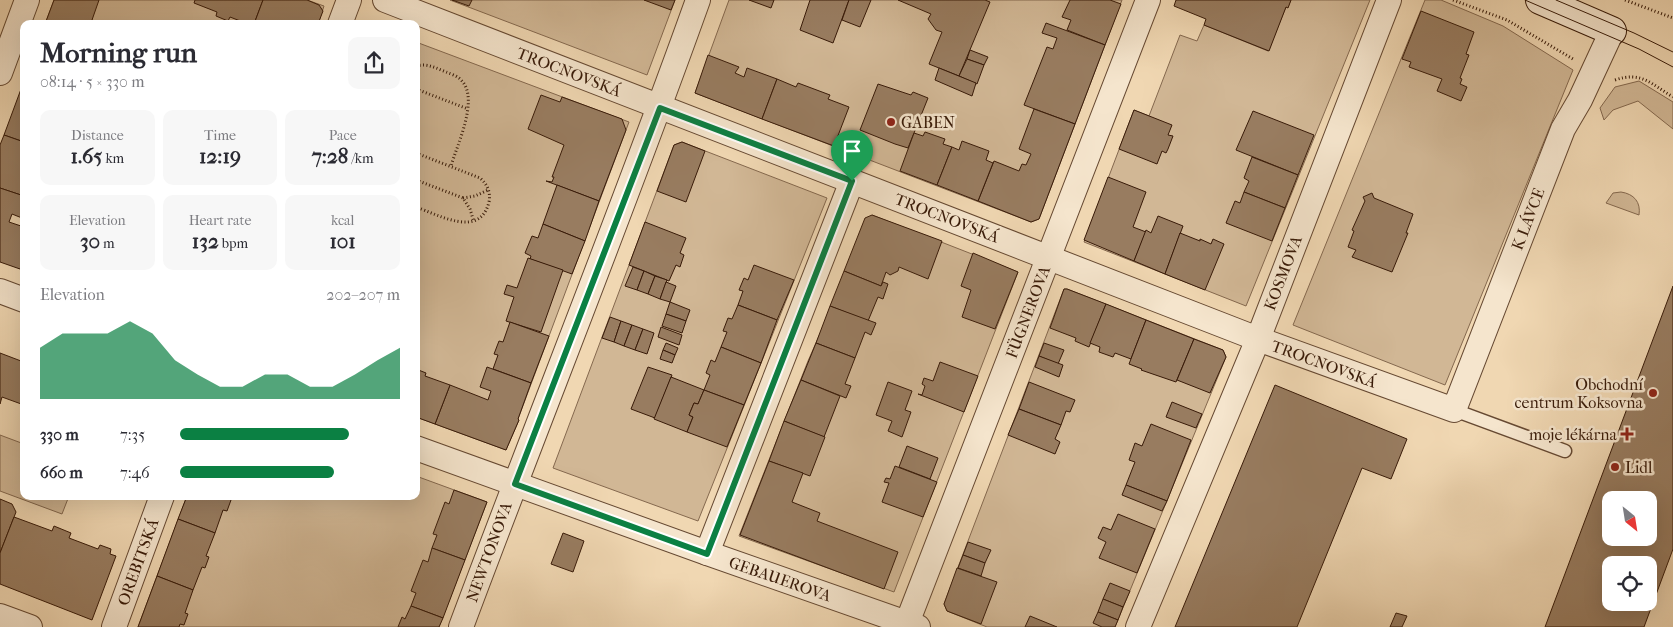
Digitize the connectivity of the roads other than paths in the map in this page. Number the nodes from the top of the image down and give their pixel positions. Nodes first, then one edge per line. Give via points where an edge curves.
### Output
1 (27, 0) edge
2 (349, 0) edge
3 (385, 0) edge
4 (698, 0) edge
5 (1148, 0) edge
6 (1389, 0) edge
7 (1540, 0) edge
8 (342, 20) edge
9 (1612, 30) joint
10 (0, 73) edge
11 (660, 108) junction
12 (852, 181) junction
13 (1049, 257) junction
14 (0, 291) edge
15 (20, 298) edge
16 (1258, 340) junction
17 (1454, 410) junction
18 (420, 449) edge
19 (1565, 451) dead end
20 (515, 484) junction
21 (161, 500) edge
22 (707, 554) junction
23 (0, 616) edge
24 (913, 625) edge
25 (30, 627) edge
26 (114, 627) edge
27 (461, 627) edge
28 (1138, 627) edge

1 - 10 street
2 - 8 street
3 - 11 street, TROCNOVSKÁ
4 - 11 street, NEWTONOVA
5 - 13 street, FÜGNEROVA
6 - 16 street, KOSMOVA
7 - 9 street
9 - 17 street, K LÁVCE via 1594,73 1563,129
11 - 12 street, TROCNOVSKÁ
11 - 20 street, NEWTONOVA
12 - 13 street, TROCNOVSKÁ
12 - 22 street
13 - 16 street, TROCNOVSKÁ
13 - 24 street, FÜGNEROVA
14 - 15 street
16 - 17 street, TROCNOVSKÁ
16 - 28 street, KOSMOVA
17 - 19 lane
18 - 20 street, GEBAUEROVA
20 - 22 street, GEBAUEROVA
20 - 27 street, NEWTONOVA
21 - 26 street, OREBITSKÁ
22 - 24 street, GEBAUEROVA
23 - 25 street

